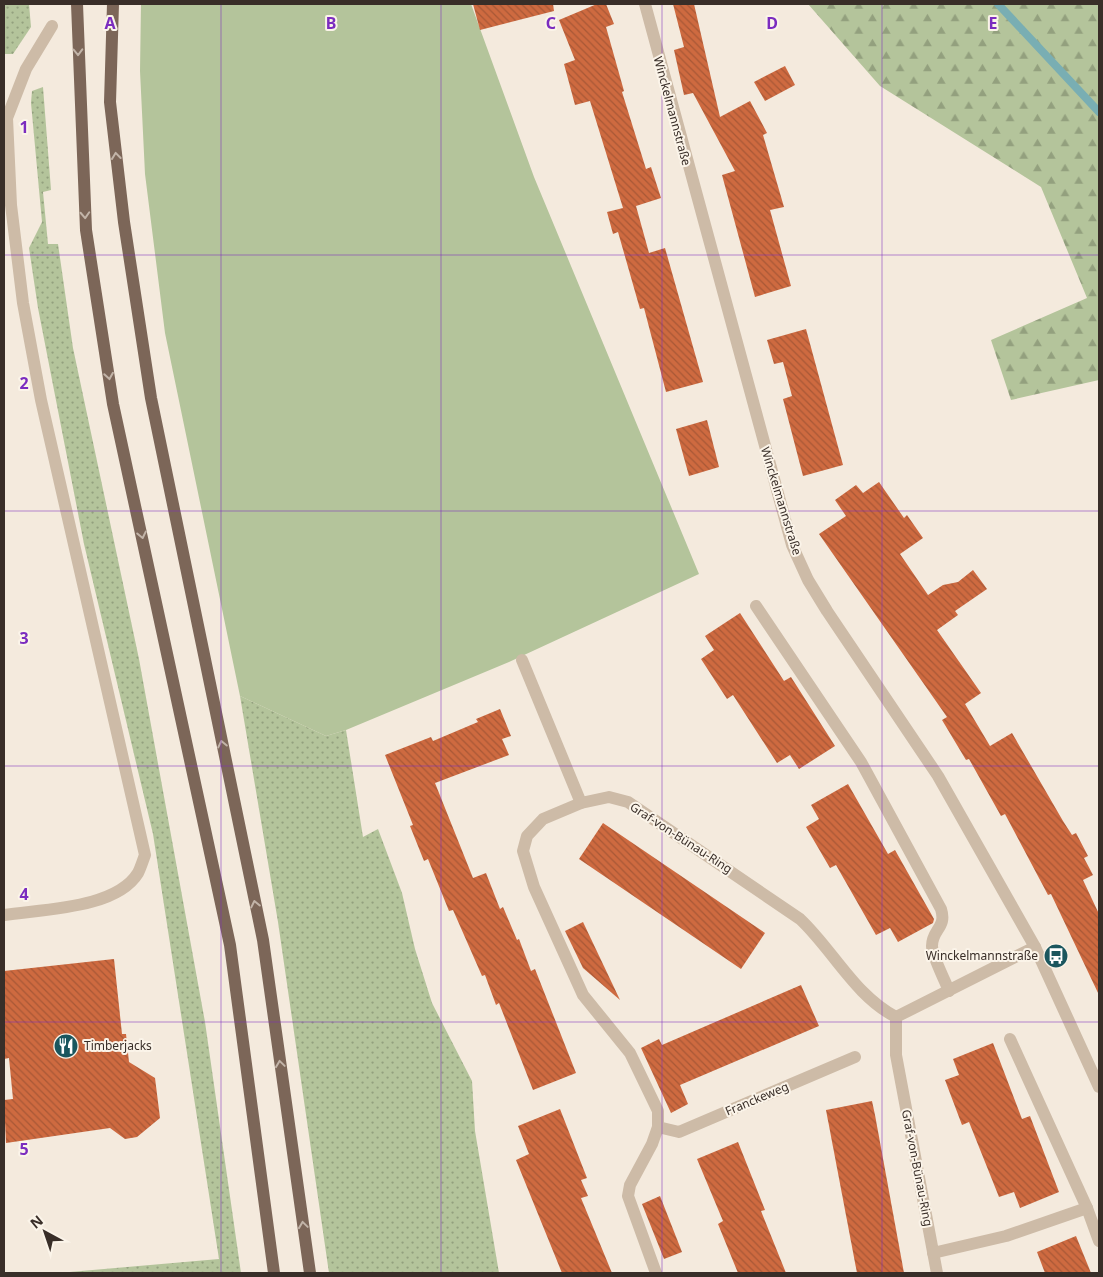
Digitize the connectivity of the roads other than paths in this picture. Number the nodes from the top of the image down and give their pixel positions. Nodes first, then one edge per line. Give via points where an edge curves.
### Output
1 (77, 4) edge
2 (113, 4) edge
3 (645, 4) edge
4 (52, 26) dead end
5 (756, 606) dead end
6 (522, 660) dead end
7 (581, 803) junction
8 (4, 914) edge
9 (1035, 946) junction
10 (949, 990) junction
11 (896, 1017) junction
12 (1010, 1039) dead end
13 (855, 1057) dead end
14 (1099, 1087) edge
15 (658, 1127) junction
16 (1087, 1208) junction
17 (1099, 1241) edge
18 (934, 1253) junction
19 (274, 1273) edge
20 (310, 1273) edge
21 (656, 1273) edge
22 (937, 1273) edge

1 -> 19 main road via 86,230 113,404 230,945
20 -> 2 main road via 263,940 151,398 124,222 110,102
3 - 9 street, Winckelmannstraße via 792,546 827,611 938,776
4 - 8 street via 26,70 7,118 11,204 23,303 41,400 145,854 138,874 120,890 92,902
5 - 10 street via 861,762 941,909 944,918 931,947
6 - 7 street
7 - 11 street, Graf-von-Bünau-Ring via 609,797 628,802 782,904 816,935 868,999
7 - 15 street, Graf-von-Bünau-Ring via 534,826 527,836 526,864 583,995 630,1053 658,1111
9 - 10 street
9 - 14 street, Winckelmannstraße
10 - 11 street
11 - 18 street, Graf-von-Bünau-Ring via 896,1055
12 - 16 street
13 - 15 street, Franckeweg via 679,1132
15 - 21 street via 630,1185 628,1196
16 - 17 street
16 - 18 street via 1006,1236
18 - 22 street, Graf-von-Bünau-Ring

